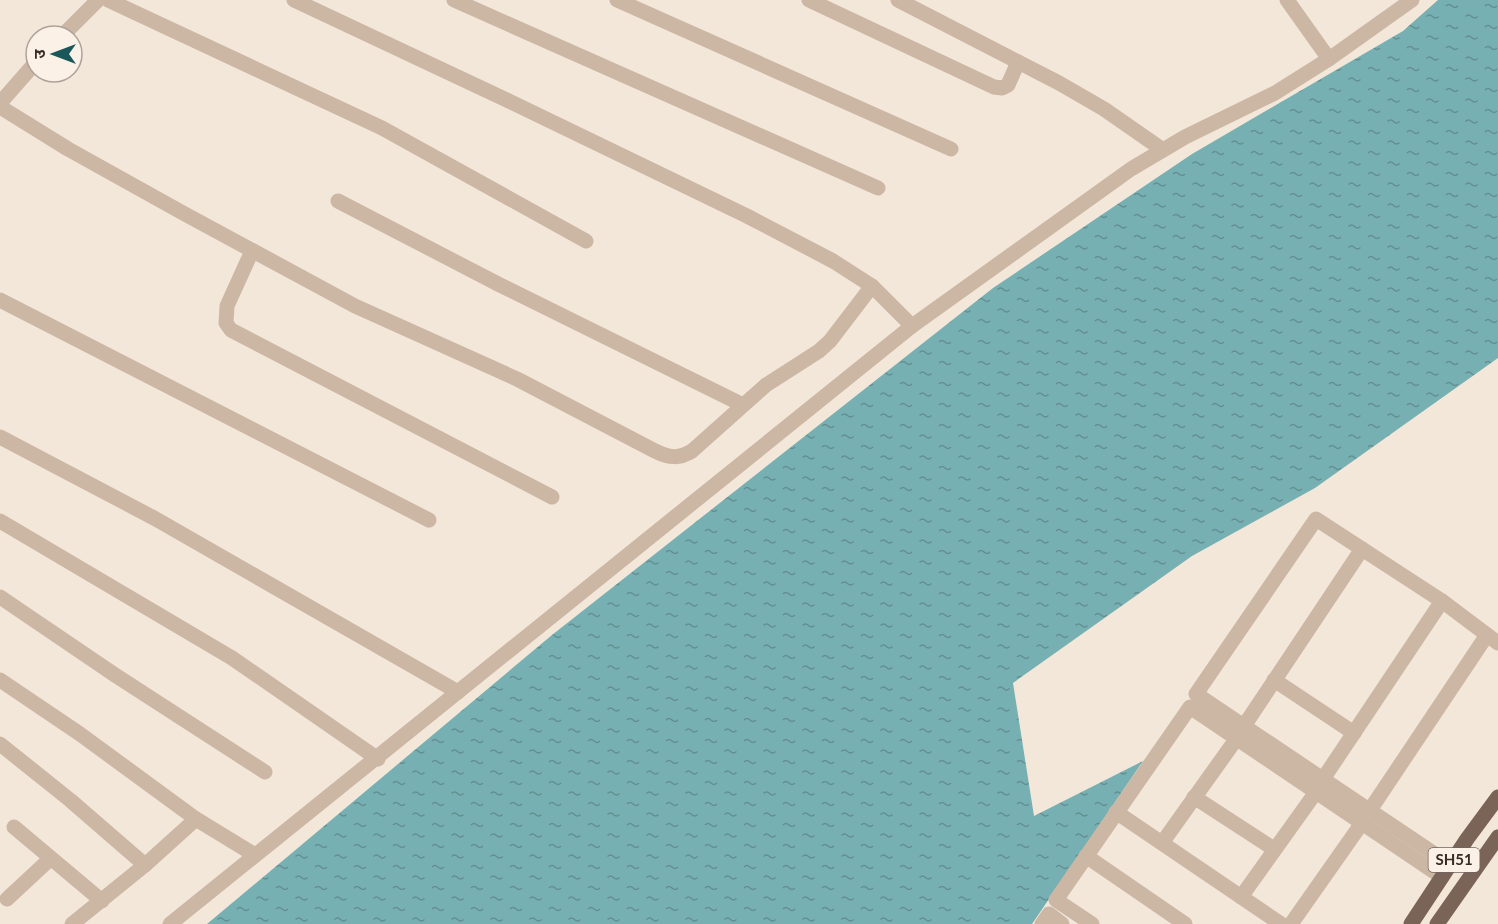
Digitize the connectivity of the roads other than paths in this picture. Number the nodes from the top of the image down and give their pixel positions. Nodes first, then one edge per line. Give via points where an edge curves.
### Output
1 (98, 0) edge
2 (108, 0) edge
3 (294, 0) edge
4 (454, 0) edge
5 (616, 0) edge
6 (809, 0) edge
7 (898, 0) edge
8 (1287, 0) edge
9 (1412, 0) edge
10 (74, 24) edge
11 (1329, 59) junction
12 (1018, 62) junction
13 (24, 76) edge
14 (0, 105) edge
15 (951, 149) dead end
16 (1163, 150) junction
17 (878, 189) dead end
18 (338, 201) dead end
19 (586, 241) dead end
20 (252, 250) junction
21 (872, 286) junction
22 (0, 300) edge
23 (912, 326) junction
24 (743, 405) junction
25 (0, 437) edge
26 (552, 497) dead end
27 (429, 520) dead end
28 (0, 521) edge
29 (1362, 549) junction
30 (0, 597) edge
31 (1442, 601) junction
32 (1493, 639) edge
33 (0, 680) edge
34 (1274, 680) junction
35 (458, 692) junction
36 (1240, 732) junction
37 (1354, 733) junction
38 (0, 744) edge
39 (378, 759) junction
40 (265, 772) dead end
41 (1319, 785) junction
42 (1194, 797) junction
43 (1498, 797) edge
44 (1116, 812) junction
45 (1366, 816) junction
46 (196, 819) junction
47 (14, 827) dead end
48 (1498, 837) edge
49 (1162, 843) junction
50 (1274, 849) junction
51 (255, 855) junction
52 (1086, 856) junction
53 (50, 859) junction
54 (145, 865) junction
55 (1446, 871) junction
56 (1241, 897) junction
57 (7, 899) dead end
58 (102, 901) junction
59 (72, 924) edge
60 (170, 924) edge
61 (1042, 924) edge
62 (1062, 924) edge
63 (1092, 924) edge
64 (1185, 924) edge
65 (1281, 924) edge
66 (1291, 924) edge
67 (1412, 924) edge
68 (1437, 924) edge

1 - 10 street
2 - 19 street via 382,128
3 - 21 street via 747,216
4 - 17 street
5 - 15 street
6 - 12 street via 994,87 1008,85
7 - 12 street
8 - 11 street
9 - 11 street
11 - 16 street via 1275,93
12 - 16 street via 1104,109
13 - 14 street
14 - 20 street via 68,149
16 - 23 street
18 - 24 street
20 - 24 street via 356,306 517,379 664,455 678,457 692,452
20 - 26 street via 227,306 226,323 231,330
21 - 23 street
21 - 24 street via 830,341
22 - 27 street
23 - 35 street
25 - 35 street via 154,518
28 - 39 street via 232,658
29 - 31 street
29 - 34 street
29 - 36 street via 1316,519 1196,694
30 - 40 street
31 - 32 street
31 - 37 street
32 - 45 street
33 - 46 street
34 - 36 street
34 - 37 street
35 - 39 street
36 - 41 street
36 - 42 street
36 - 44 street via 1190,707
37 - 41 street
38 - 54 street
39 - 51 street
41 - 45 street
41 - 50 street
42 - 49 street
42 - 50 street
43 - 55 main road, SH51
44 - 49 street
44 - 52 street
45 - 55 street
45 - 66 street
46 - 51 street
46 - 54 street
47 - 53 street
48 - 68 main road, SH51
49 - 56 street
50 - 56 street
51 - 60 street
52 - 63 street via 1056,900
52 - 64 street
53 - 57 street
53 - 58 street
54 - 58 street
55 - 67 main road, SH51
56 - 65 street
58 - 59 street
61 - 62 street via 1048,914

